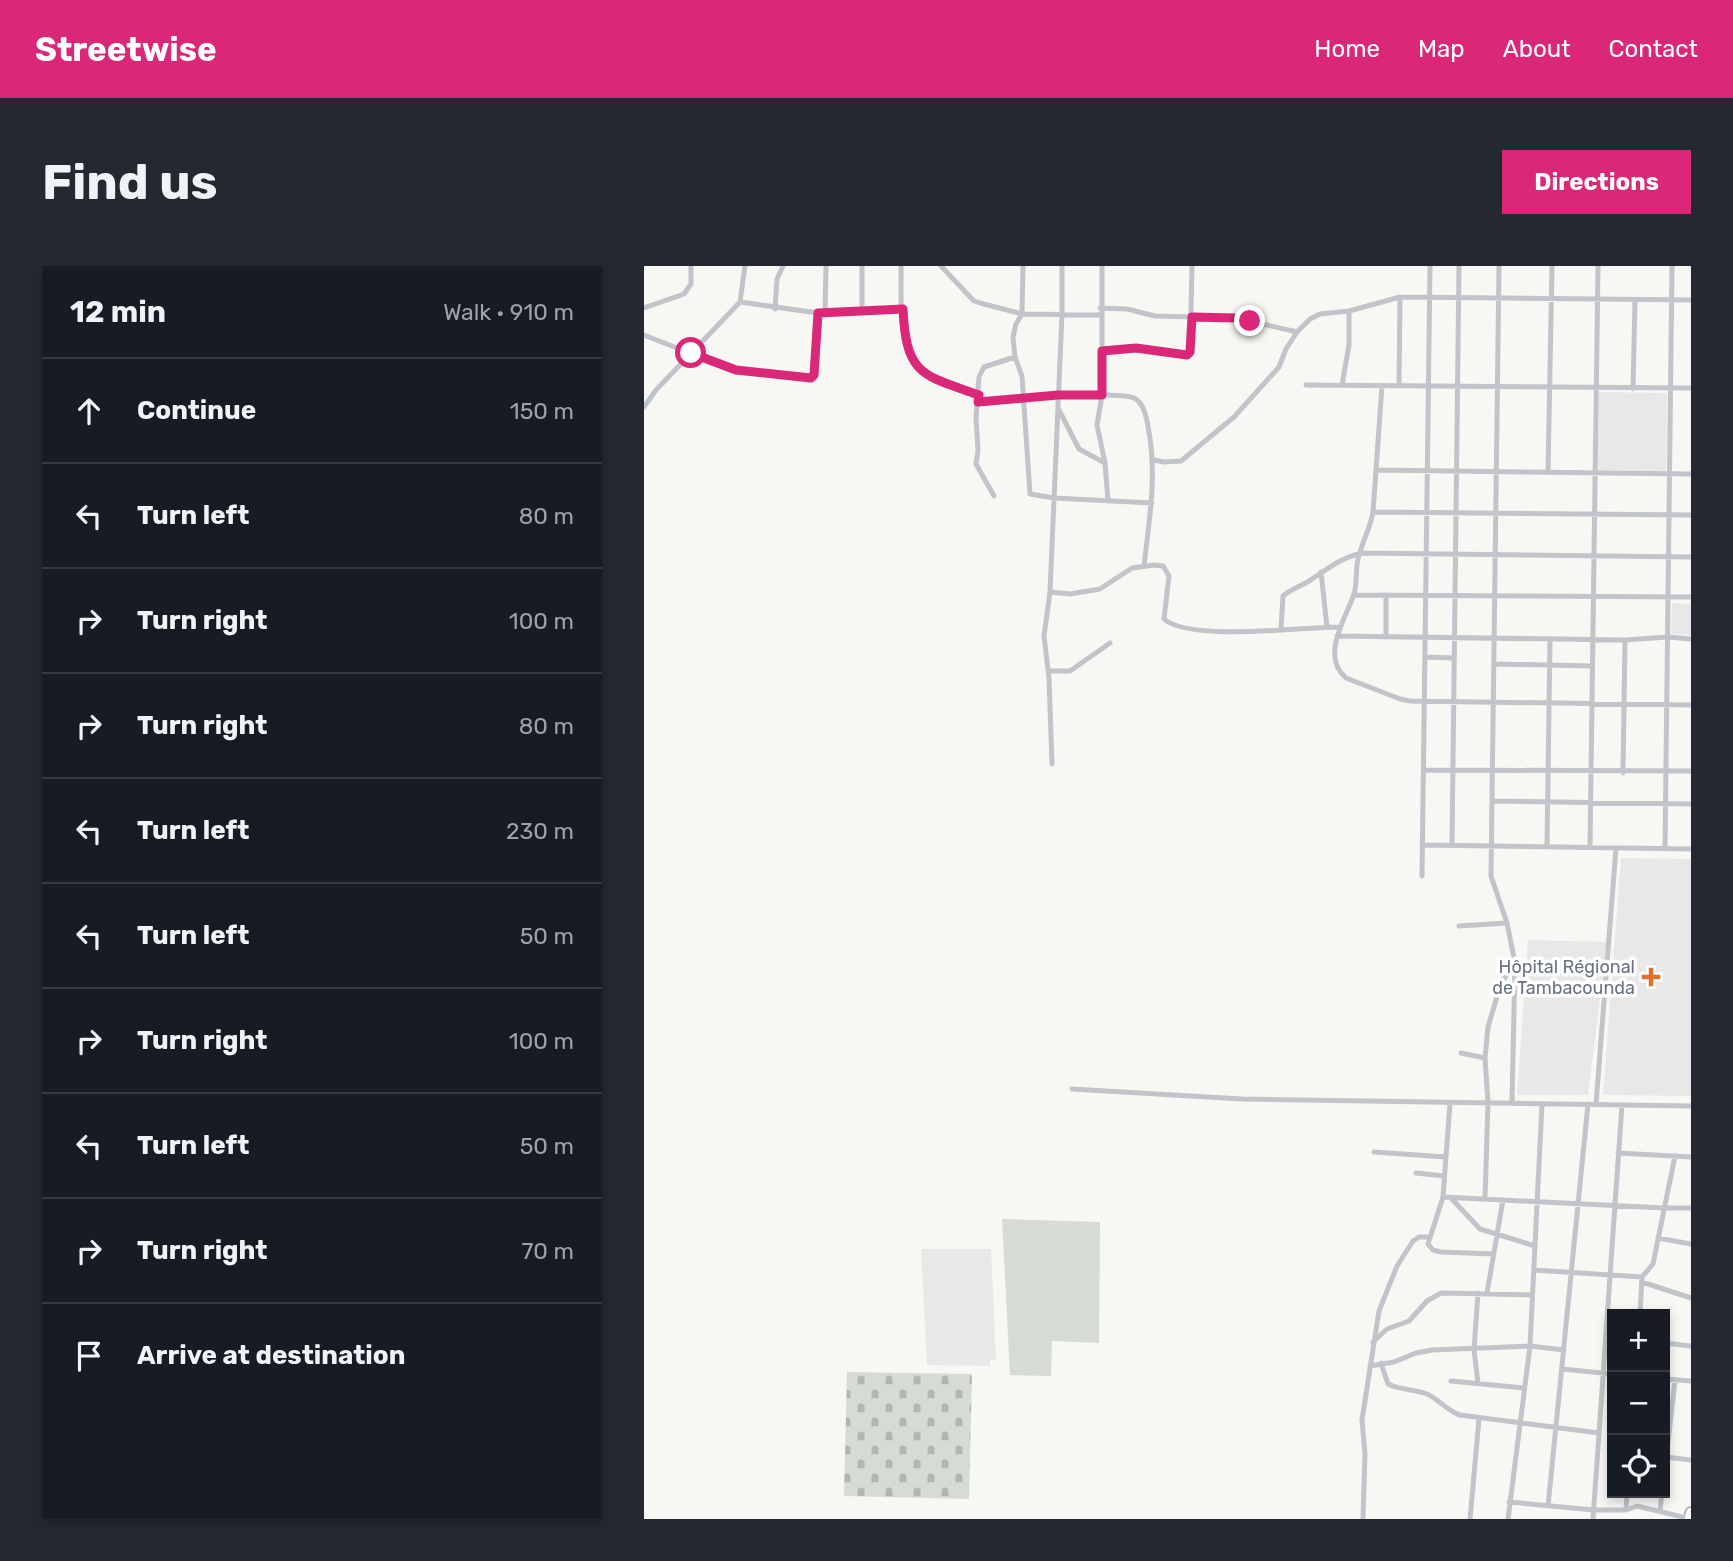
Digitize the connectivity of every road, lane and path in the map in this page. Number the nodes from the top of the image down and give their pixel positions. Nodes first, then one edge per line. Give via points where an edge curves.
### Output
1 (691, 266) edge
2 (745, 266) edge
3 (783, 266) edge
4 (826, 266) edge
5 (863, 266) edge
6 (901, 266) edge
7 (941, 266) edge
8 (1023, 266) edge
9 (1062, 266) edge
10 (1102, 266) edge
11 (1192, 266) edge
12 (1430, 266) edge
13 (1459, 266) edge
14 (1499, 266) edge
15 (1552, 266) edge
16 (1598, 266) edge
17 (1672, 266) edge
18 (1400, 297) junction
19 (1430, 297) junction
20 (1459, 297) junction
21 (1499, 298) junction
22 (1552, 299) junction
23 (1598, 299) junction
24 (1634, 300) junction
25 (1672, 300) junction
26 (1691, 300) edge
27 (740, 302) junction
28 (1100, 307) junction
29 (644, 308) edge
30 (775, 309) junction
31 (903, 309) junction
32 (862, 311) junction
33 (1349, 311) junction
34 (822, 313) junction
35 (1023, 314) junction
36 (1062, 314) junction
37 (1100, 315) junction
38 (1192, 317) junction
39 (1297, 332) junction
40 (644, 335) edge
41 (1102, 351) junction
42 (691, 353) junction
43 (1015, 358) junction
44 (1306, 384) dead end
45 (1342, 385) junction
46 (1382, 386) junction
47 (1399, 386) junction
48 (1429, 386) junction
49 (1458, 387) junction
50 (1498, 387) junction
51 (1550, 388) junction
52 (1691, 388) edge
53 (1597, 389) junction
54 (1633, 389) junction
55 (1670, 390) junction
56 (1058, 395) junction
57 (1102, 395) junction
58 (1023, 397) junction
59 (979, 399) junction
60 (644, 407) edge
61 (1058, 407) junction
62 (1154, 460) junction
63 (1105, 463) junction
64 (1376, 470) junction
65 (1427, 470) junction
66 (1456, 471) junction
67 (1496, 471) junction
68 (1548, 472) junction
69 (1595, 473) junction
70 (1669, 474) junction
71 (1691, 474) edge
72 (994, 496) dead end
73 (1054, 498) junction
74 (1108, 501) junction
75 (1152, 503) junction
76 (1373, 512) junction
77 (1427, 512) junction
78 (1456, 513) junction
79 (1496, 513) junction
80 (1595, 514) junction
81 (1669, 515) junction
82 (1691, 515) edge
83 (1361, 553) junction
84 (1426, 554) junction
85 (1455, 554) junction
86 (1495, 555) junction
87 (1594, 556) junction
88 (1668, 557) junction
89 (1691, 557) edge
90 (1144, 565) junction
91 (1321, 572) junction
92 (1050, 592) junction
93 (1354, 595) junction
94 (1386, 595) junction
95 (1426, 596) junction
96 (1455, 596) junction
97 (1495, 597) junction
98 (1668, 597) junction
99 (1691, 597) edge
100 (1593, 598) junction
101 (1327, 627) junction
102 (1339, 627) junction
103 (1281, 629) junction
104 (1337, 636) junction
105 (1386, 637) junction
106 (1668, 637) junction
107 (1425, 638) junction
108 (1454, 638) junction
109 (1494, 638) junction
110 (1549, 639) junction
111 (1691, 639) edge
112 (1593, 640) junction
113 (1625, 640) junction
114 (1110, 643) dead end
115 (1425, 657) junction
116 (1454, 658) junction
117 (1494, 664) junction
118 (1549, 665) junction
119 (1592, 666) junction
120 (1048, 671) junction
121 (1424, 702) junction
122 (1454, 702) junction
123 (1494, 703) junction
124 (1549, 703) junction
125 (1592, 704) junction
126 (1624, 705) junction
127 (1666, 705) junction
128 (1691, 705) edge
129 (1052, 764) dead end
130 (1424, 770) junction
131 (1453, 770) junction
132 (1493, 771) junction
133 (1548, 771) junction
134 (1691, 771) edge
135 (1591, 772) junction
136 (1666, 772) junction
137 (1623, 773) junction
138 (1492, 801) junction
139 (1548, 802) junction
140 (1590, 802) junction
141 (1665, 803) junction
142 (1691, 804) edge
143 (1423, 845) junction
144 (1452, 845) junction
145 (1492, 846) junction
146 (1547, 847) junction
147 (1590, 847) junction
148 (1616, 848) junction
149 (1665, 848) junction
150 (1691, 849) edge
151 (1422, 876) dead end
152 (1507, 923) junction
153 (1460, 926) dead end
154 (1515, 963) junction
155 (1461, 1053) dead end
156 (1485, 1058) junction
157 (1072, 1089) dead end
158 (1488, 1102) junction
159 (1450, 1103) junction
160 (1513, 1103) junction
161 (1542, 1104) junction
162 (1588, 1104) junction
163 (1596, 1104) junction
164 (1622, 1105) junction
165 (1691, 1106) edge
166 (1374, 1152) dead end
167 (1618, 1153) junction
168 (1675, 1156) junction
169 (1446, 1157) junction
170 (1691, 1157) edge
171 (1416, 1173) dead end
172 (1444, 1176) junction
173 (1443, 1197) junction
174 (1451, 1198) junction
175 (1486, 1199) junction
176 (1503, 1200) junction
177 (1537, 1202) junction
178 (1578, 1204) junction
179 (1615, 1206) junction
180 (1664, 1208) junction
181 (1691, 1208) edge
182 (1498, 1235) junction
183 (1429, 1237) junction
184 (1658, 1238) junction
185 (1691, 1244) edge
186 (1535, 1245) junction
187 (1494, 1254) junction
188 (1534, 1270) junction
189 (1571, 1273) junction
190 (1610, 1275) junction
191 (1642, 1280) junction
192 (1478, 1293) junction
193 (1487, 1293) junction
194 (1532, 1295) junction
195 (1691, 1298) edge
196 (1640, 1309) edge
197 (1373, 1342) junction
198 (1670, 1344) edge
199 (1530, 1346) junction
200 (1691, 1346) edge
201 (1474, 1350) junction
202 (1563, 1350) junction
203 (1381, 1363) junction
204 (1370, 1366) junction
205 (1562, 1370) junction
206 (1603, 1373) junction
207 (1607, 1373) edge
208 (1670, 1380) edge
209 (1675, 1380) junction
210 (1451, 1381) dead end
211 (1691, 1381) edge
212 (1478, 1383) junction
213 (1524, 1388) junction
214 (1670, 1409) edge
215 (1479, 1419) junction
216 (1520, 1425) junction
217 (1556, 1428) junction
218 (1599, 1433) junction
219 (1670, 1457) edge
220 (1691, 1460) edge
221 (1627, 1498) edge
222 (1661, 1498) edge
223 (1509, 1502) junction
224 (1548, 1506) junction
225 (1594, 1510) junction
226 (1626, 1510) junction
227 (1660, 1511) junction
228 (1690, 1517) edge
229 (1363, 1519) edge
230 (1470, 1519) edge
231 (1508, 1519) edge
232 (1593, 1519) edge

1 - 29 street via 691,284 684,294
2 - 27 street
3 - 30 street via 777,279
4 - 34 street
5 - 32 street
6 - 31 street
7 - 35 street via 974,301
8 - 35 street
9 - 36 street
10 - 28 street
11 - 38 street
12 - 19 street
13 - 20 street
14 - 21 street
15 - 22 street
16 - 23 street
17 - 25 street
18 - 19 street
18 - 33 street
18 - 47 street
19 - 20 street
19 - 48 street
20 - 21 street
20 - 49 street
21 - 22 street
21 - 50 street
22 - 23 street
22 - 51 street
23 - 24 street
23 - 53 street
24 - 25 street
24 - 54 street
25 - 26 street
25 - 55 street
27 - 30 street
27 - 42 street
28 - 37 street
28 - 38 street
30 - 34 street
31 - 32 street
31 - 59 street via 904,340 920,370
32 - 34 street
33 - 39 street via 1315,316
33 - 45 street
34 - 42 street via 813,377 736,370
35 - 36 street
35 - 43 street via 1013,337
36 - 37 street
36 - 56 street
37 - 41 street
38 - 39 street via 1236,318
38 - 41 street via 1187,355 1136,348
39 - 62 street via 1273,375 1234,417 1181,461
40 - 42 street
41 - 57 street
42 - 60 street
43 - 58 street
43 - 59 street via 984,367
44 - 45 street
45 - 46 street
46 - 47 street
46 - 64 street
47 - 48 street
48 - 49 street
48 - 65 street
49 - 50 street
49 - 66 street
50 - 51 street
50 - 67 street
51 - 53 street
51 - 68 street
52 - 55 street
53 - 54 street
53 - 69 street
54 - 55 street
55 - 70 street
56 - 57 street
56 - 58 street
56 - 61 street
57 - 62 street via 1135,398 1140,404 1147,417
57 - 63 street via 1097,425
58 - 59 street
58 - 73 street via 1030,494
59 - 72 street via 976,464
61 - 63 street via 1080,449
61 - 73 street
62 - 75 street
63 - 74 street
64 - 65 street
64 - 76 street
65 - 66 street
65 - 77 street
66 - 67 street
66 - 78 street
67 - 68 street
67 - 79 street
68 - 69 street
69 - 70 street
69 - 80 street
70 - 71 street
70 - 81 street
73 - 74 street
73 - 92 street
74 - 75 street
75 - 90 street
76 - 77 street
76 - 83 street
77 - 78 street
77 - 84 street
78 - 79 street
78 - 85 street
79 - 80 street
79 - 86 street
80 - 81 street
80 - 87 street
81 - 82 street
81 - 88 street
83 - 84 street
83 - 91 street
83 - 93 street
84 - 85 street
84 - 95 street
85 - 86 street
85 - 96 street
86 - 87 street
86 - 97 street
87 - 88 street
87 - 100 street
88 - 89 street
88 - 98 street
90 - 92 street via 1121,573 1100,589
90 - 103 street via 1163,566 1168,571 1164,619 1172,625 1205,631
91 - 101 street
91 - 103 street via 1283,596
92 - 120 street via 1044,636
93 - 94 street
93 - 102 street
94 - 95 street
94 - 105 street
95 - 96 street
95 - 107 street
96 - 97 street
96 - 108 street
97 - 100 street
97 - 109 street
98 - 99 street
98 - 100 street
98 - 106 street
100 - 112 street
101 - 102 street
101 - 103 street
102 - 104 street
104 - 105 street
104 - 121 street via 1335,665 1346,678 1400,699
105 - 107 street
106 - 111 street
106 - 113 street
106 - 127 street
107 - 108 street
107 - 115 street
108 - 109 street
108 - 116 street
109 - 110 street
109 - 117 street
110 - 112 street
110 - 118 street
112 - 113 street
112 - 119 street
113 - 126 street
114 - 120 street via 1070,671
115 - 116 street
115 - 121 street
116 - 122 street
117 - 118 street
117 - 123 street
118 - 119 street
118 - 124 street
119 - 125 street
120 - 129 street
121 - 122 street
121 - 130 street
122 - 123 street
122 - 131 street
123 - 124 street
123 - 132 street
124 - 125 street
124 - 133 street
125 - 126 street
125 - 135 street
126 - 127 street
126 - 137 street
127 - 128 street
127 - 136 street
130 - 131 street
130 - 143 street
131 - 132 street
131 - 144 street
132 - 133 street
132 - 138 street
133 - 135 street
133 - 139 street
134 - 136 street
135 - 137 street
135 - 140 street
136 - 137 street
136 - 141 street
138 - 139 street
138 - 145 street
139 - 140 street
139 - 146 street
140 - 141 street
140 - 147 street
141 - 142 street
141 - 149 street
143 - 144 street
143 - 151 street
144 - 145 street
145 - 146 street
145 - 152 street via 1491,876
146 - 147 street
147 - 148 street
148 - 149 street
148 - 163 street
149 - 150 street
152 - 153 street
152 - 154 street
154 - 156 street via 1501,983 1488,1027
154 - 160 street
155 - 156 street
156 - 158 street
157 - 159 street via 1242,1099
158 - 159 street
158 - 160 street
158 - 175 street
159 - 169 street
160 - 161 street
161 - 162 street
161 - 177 street
162 - 163 street
162 - 178 street
163 - 164 street
164 - 165 street
164 - 167 street
166 - 169 street
167 - 168 street
167 - 179 street
168 - 170 street
168 - 180 street
169 - 172 street
171 - 172 street
172 - 173 street
173 - 174 street
173 - 183 street
174 - 175 street
174 - 182 street via 1480,1229
175 - 176 street
176 - 177 street
176 - 182 street
177 - 178 street
177 - 186 street
178 - 179 street
178 - 189 street
179 - 180 street
179 - 190 street
180 - 181 street
180 - 184 street
182 - 186 street
182 - 187 street
183 - 187 street via 1433,1250
183 - 197 street via 1416,1238 1397,1266 1378,1311
184 - 185 street
184 - 191 street via 1653,1264
186 - 188 street
187 - 193 street
188 - 189 street
188 - 194 street
189 - 190 street
189 - 202 street
190 - 191 street
190 - 206 street
191 - 195 street
191 - 196 street
192 - 193 street
192 - 197 street via 1436,1295 1409,1321 1387,1329
192 - 201 street
193 - 194 street
194 - 199 street
197 - 204 street
198 - 200 street
199 - 201 street
199 - 202 street
199 - 213 street
201 - 203 street via 1424,1351
201 - 212 street
202 - 205 street
203 - 204 street
203 - 215 street via 1388,1384 1425,1394 1455,1413
204 - 229 street via 1362,1419
205 - 206 street
205 - 217 street
206 - 207 street
206 - 218 street
208 - 209 street
209 - 211 street
209 - 214 street
210 - 212 street
212 - 213 street
213 - 216 street
215 - 216 street
215 - 230 street
216 - 217 street
216 - 223 street
217 - 218 street
217 - 224 street
218 - 225 street
219 - 220 street
221 - 226 street
222 - 227 street
223 - 224 street
223 - 231 street
224 - 225 street
225 - 226 street
225 - 232 street
226 - 227 street via 1637,1506 1652,1513
227 - 228 street

